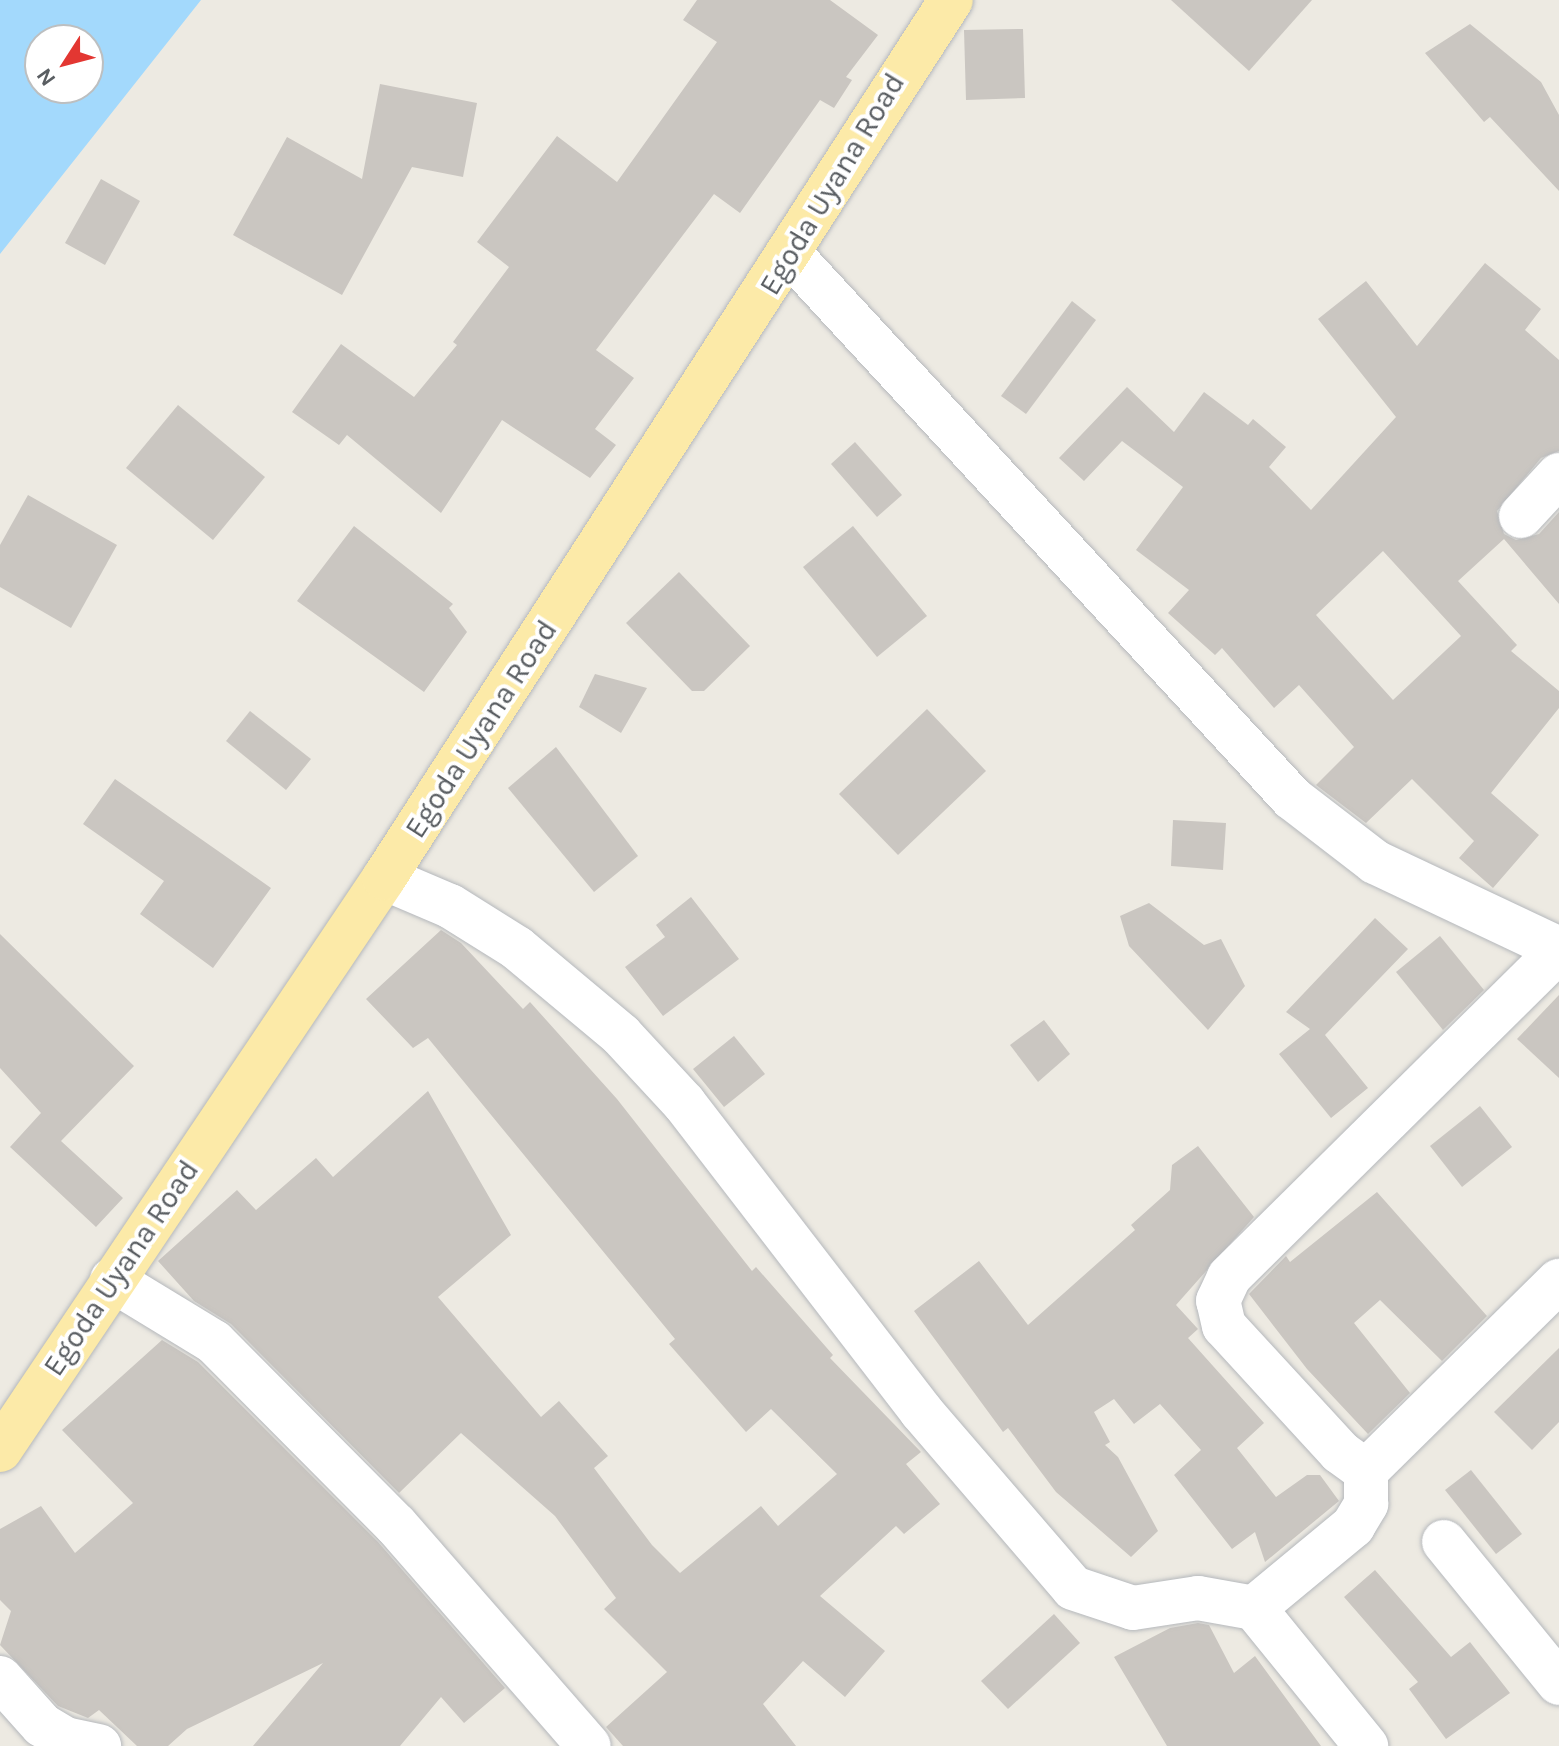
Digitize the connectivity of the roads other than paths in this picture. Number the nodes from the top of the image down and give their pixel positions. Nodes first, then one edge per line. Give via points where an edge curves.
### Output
1 (951, 0) edge
2 (791, 255) junction
3 (1559, 475) edge
4 (1521, 516) dead end
5 (384, 878) junction
6 (1559, 950) edge
7 (112, 1280) junction
8 (1559, 1281) edge
9 (0, 1450) edge
10 (1366, 1471) junction
11 (1444, 1542) dead end
12 (1254, 1608) junction
13 (0, 1678) edge
14 (1559, 1683) edge
15 (99, 1746) edge
16 (589, 1746) edge
17 (1366, 1746) edge

1 - 2 main road, Egoda Uyana Road via 913,51
2 - 5 main road, Egoda Uyana Road
2 - 6 street via 1292,798 1375,862
3 - 4 street
5 - 7 main road, Egoda Uyana Road
5 - 12 street via 450,906 517,948 621,1035 684,1103 921,1411 1073,1588 1133,1608 1198,1598
6 - 10 street via 1229,1277 1218,1301 1224,1326 1340,1452
7 - 9 main road, Egoda Uyana Road
7 - 16 street via 214,1342 396,1525
8 - 10 street
10 - 12 street via 1366,1504 1353,1526
11 - 14 street
12 - 17 street
13 - 15 street via 42,1725 65,1739

